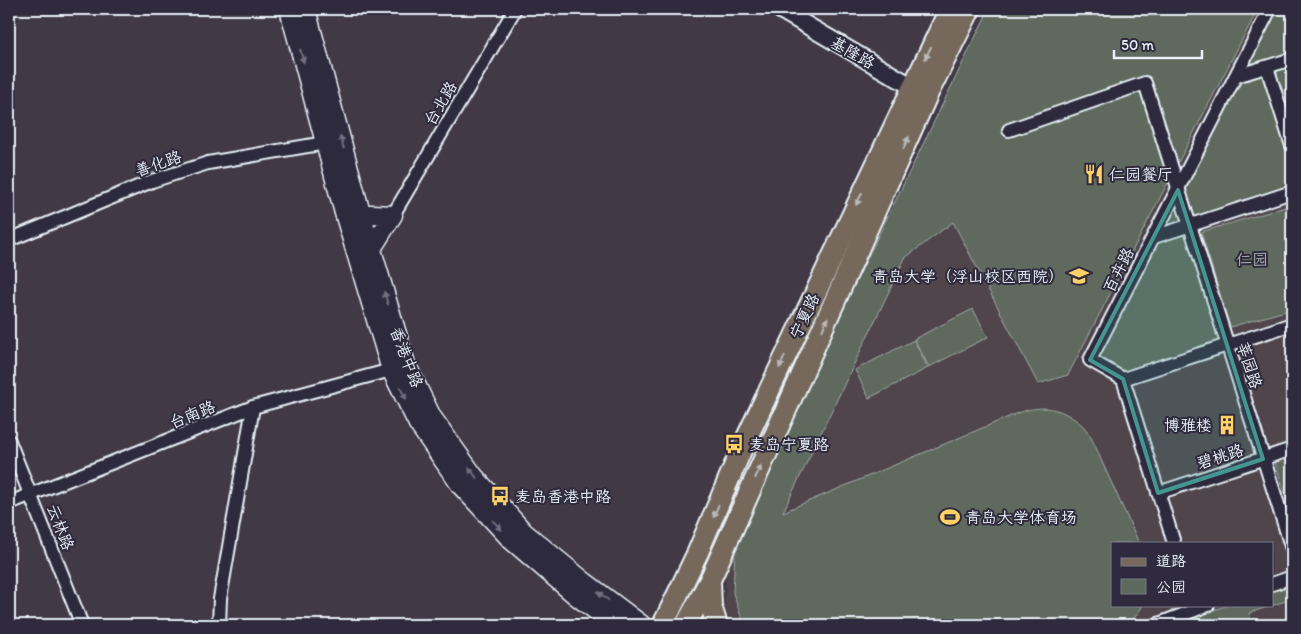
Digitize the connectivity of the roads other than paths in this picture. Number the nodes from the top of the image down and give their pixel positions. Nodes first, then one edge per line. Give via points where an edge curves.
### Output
1 (289, 9) edge
2 (306, 9) edge
3 (515, 9) edge
4 (779, 9) edge
5 (950, 9) edge
6 (970, 9) edge
7 (1270, 9) edge
8 (1292, 59) edge
9 (1267, 67) junction
10 (1236, 76) junction
11 (920, 90) junction
12 (1009, 130) dead end
13 (325, 143) junction
14 (1292, 146) edge
15 (1178, 190) junction
16 (1292, 192) edge
17 (352, 213) junction
18 (393, 215) junction
19 (1190, 225) junction
20 (1154, 237) junction
21 (9, 240) edge
22 (372, 251) junction
23 (359, 265) junction
24 (1292, 324) edge
25 (1228, 345) junction
26 (391, 370) junction
27 (1123, 379) junction
28 (252, 407) junction
29 (9, 441) edge
30 (1292, 449) edge
31 (1263, 459) junction
32 (1158, 493) junction
33 (31, 495) junction
34 (9, 503) edge
35 (1174, 542) edge
36 (1292, 549) edge
37 (1292, 577) edge
38 (710, 580) junction
39 (1274, 583) edge
40 (575, 594) junction
41 (1194, 607) edge
42 (1175, 621) edge
43 (82, 625) edge
44 (219, 625) edge
45 (596, 625) edge
46 (615, 625) edge
47 (642, 625) edge
48 (663, 625) edge
49 (686, 625) edge
50 (716, 625) edge
51 (1156, 625) edge

1 -> 13 main road, 香港中路
17 -> 2 main road, 香港中路
3 - 18 street, 台北路
4 - 11 street, 基隆路
5 -> 11 main road, 宁夏路
6 - 11 main road, 宁夏路
7 - 10 street, 百卉路
8 - 9 street
9 - 10 street
9 - 14 street
10 - 15 street, 百卉路
38 -> 11 main road, 宁夏路
11 -> 48 main road, 宁夏路 via 742,448
12 - 15 street via 1145,84
13 - 17 main road, 香港中路
13 - 21 street, 善化路 via 199,166 152,181
15 - 19 street
15 - 20 street, 百卉路
16 - 19 street
17 - 18 main road
17 - 22 main road, 香港中路
17 - 23 main road, 香港中路
18 - 22 main road
19 - 20 street
19 - 25 street
20 - 27 street, 百卉路 via 1090,360
22 - 23 main road
47 -> 22 main road, 香港中路 via 524,532 474,476 432,417 406,364
23 - 26 main road, 香港中路
24 - 25 street
25 - 27 street
25 - 31 street
26 - 28 street, 台南路
26 -> 40 main road, 香港中路 via 418,424 461,486 511,540
27 - 32 street
28 - 33 street, 台南路
28 - 44 street via 220,599
29 - 33 street, 云林路
30 - 31 street, 碧桃路
31 - 32 street, 碧桃路
31 - 36 street
32 - 35 street
33 - 34 street, 台南路
33 - 43 street, 云林路
37 - 39 street
38 - 49 main road, 宁夏路
38 - 50 main road
40 - 45 main road
40 - 46 main road, 香港中路
41 - 42 street
42 - 51 street

